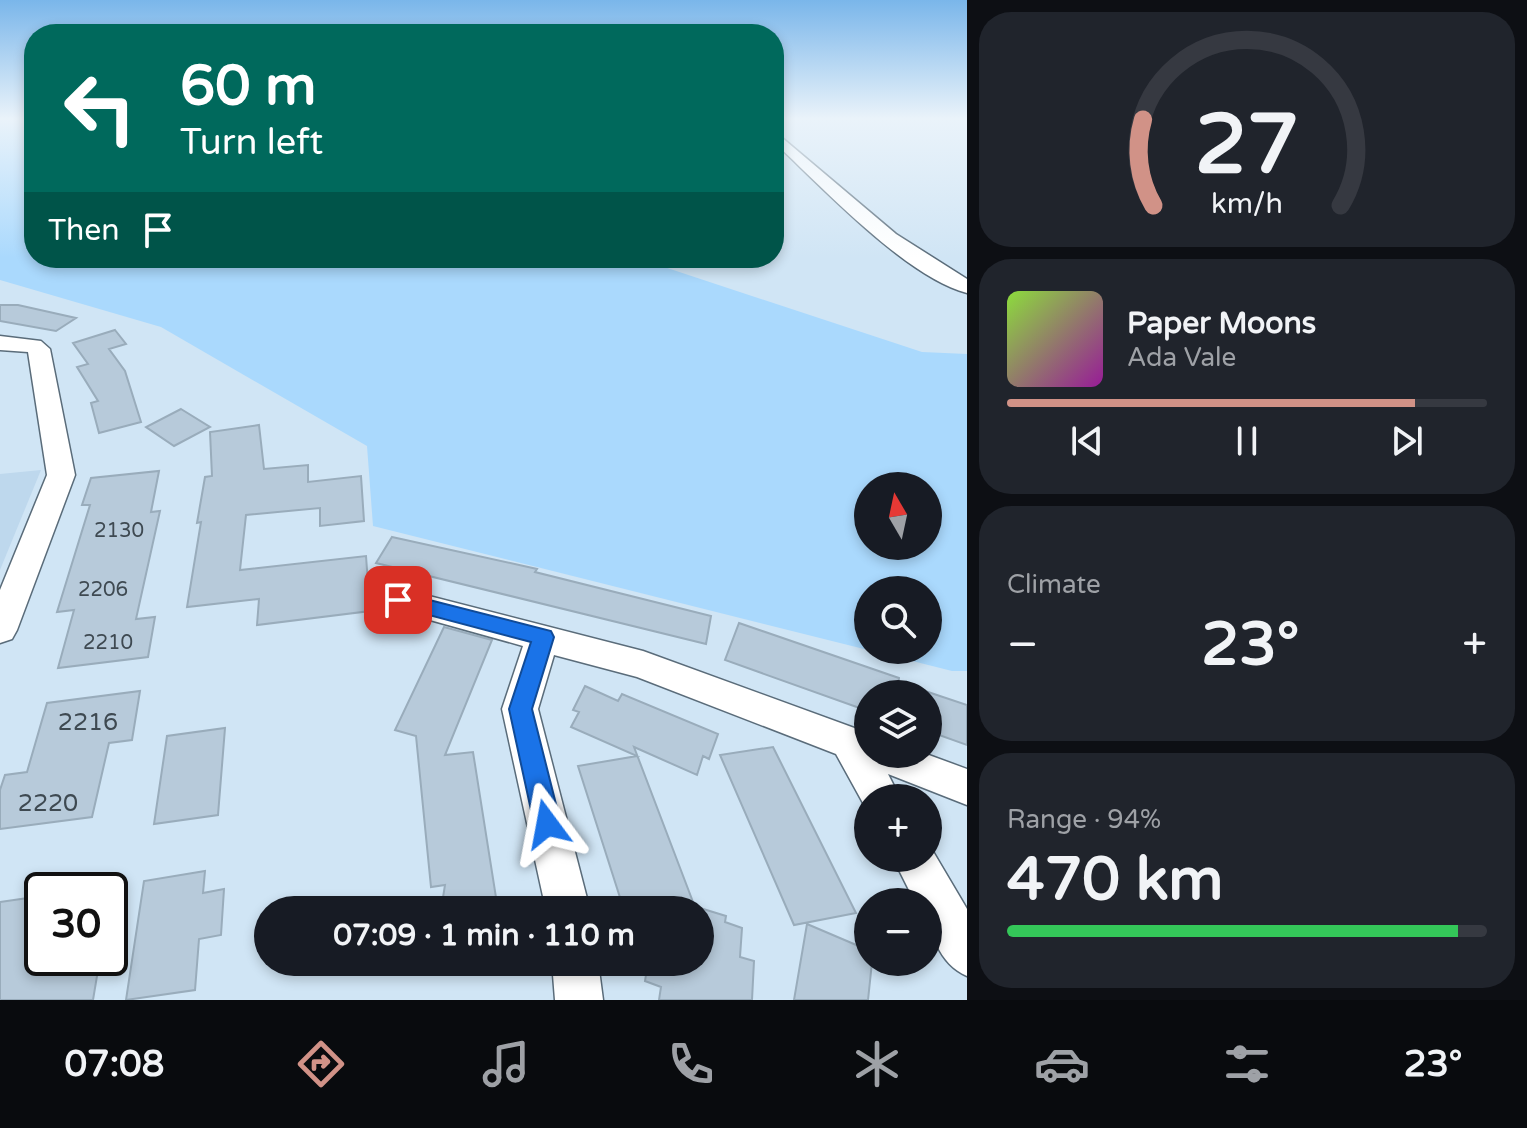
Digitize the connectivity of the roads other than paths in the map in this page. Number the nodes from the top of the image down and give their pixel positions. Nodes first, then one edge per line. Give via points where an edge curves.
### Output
1 (808, 165) edge
2 (967, 287) edge
3 (0, 343) edge
4 (398, 600) dead end
5 (0, 630) edge
6 (543, 637) junction
7 (854, 744) edge
8 (916, 768) edge
9 (967, 787) edge
10 (922, 872) edge
11 (565, 896) edge
12 (967, 953) edge
13 (576, 976) edge
14 (579, 1000) edge

1 - 2 street via 907,251
3 - 5 street via 39,349 61,475
4 - 6 street
6 - 7 street via 643,665
6 - 11 street via 520,709
8 - 9 street
10 - 12 street
13 - 14 street

